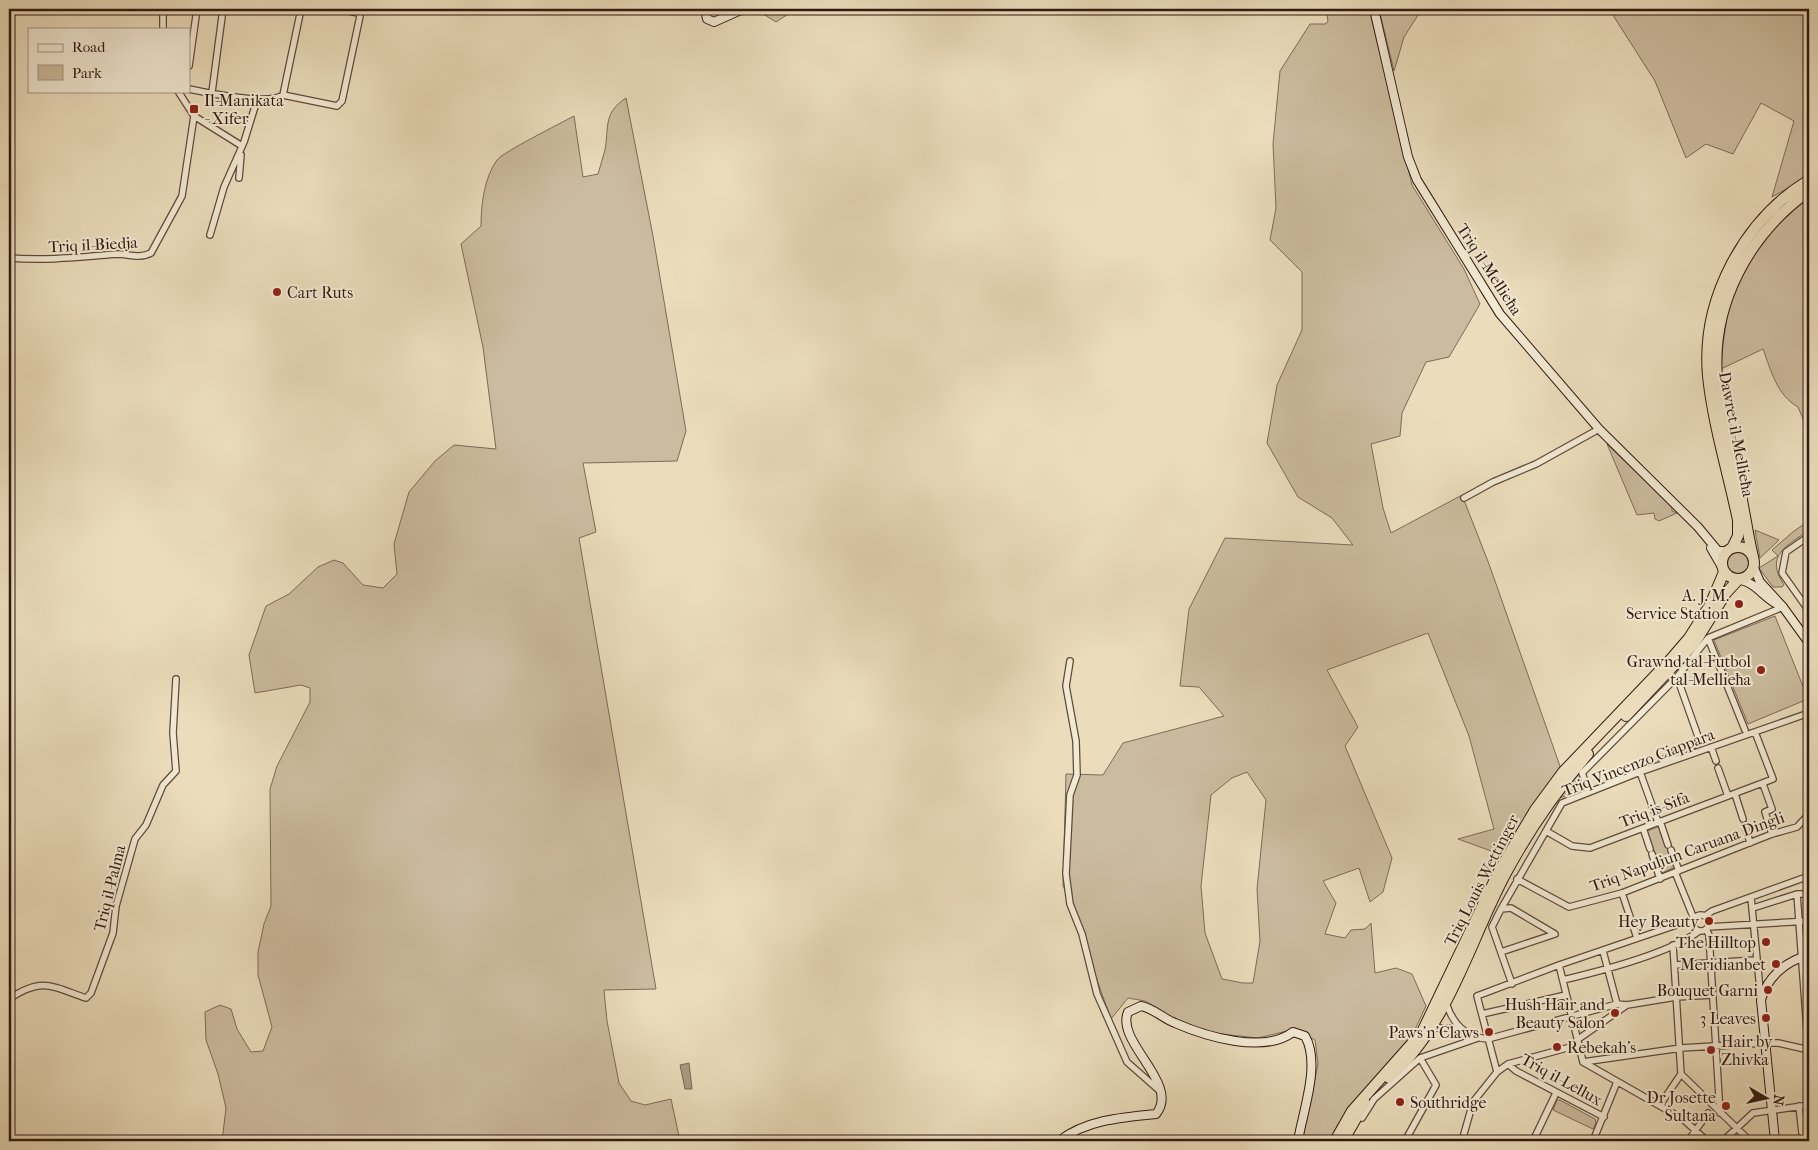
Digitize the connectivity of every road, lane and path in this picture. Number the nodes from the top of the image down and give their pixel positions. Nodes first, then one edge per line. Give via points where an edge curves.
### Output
1 (163, 9) edge
2 (197, 9) edge
3 (222, 9) edge
4 (279, 9) edge
5 (340, 9) edge
6 (705, 9) edge
7 (744, 9) edge
8 (1374, 9) edge
9 (300, 10) edge
10 (163, 28) edge
11 (190, 59) edge
12 (190, 89) edge
13 (179, 92) edge
14 (212, 92) junction
15 (283, 95) junction
16 (257, 100) junction
17 (194, 116) junction
18 (242, 146) junction
19 (239, 178) dead end
20 (1809, 180) edge
21 (1809, 191) edge
22 (210, 235) dead end
23 (9, 258) edge
24 (1599, 429) junction
25 (1464, 498) dead end
26 (1809, 536) edge
27 (1708, 542) junction
28 (1729, 550) junction
29 (1753, 556) junction
30 (1754, 568) junction
31 (1723, 569) junction
32 (1740, 580) junction
33 (1809, 596) edge
34 (1802, 601) junction
35 (1782, 607) junction
36 (1809, 611) edge
37 (1708, 638) junction
38 (1809, 642) edge
39 (1070, 662) dead end
40 (1677, 677) junction
41 (176, 679) dead end
42 (1809, 713) edge
43 (1745, 730) dead end
44 (1756, 732) junction
45 (1711, 747) junction
46 (1662, 760) dead end
47 (1716, 761) dead end
48 (1718, 768) dead end
49 (1640, 772) junction
50 (1763, 784) junction
51 (1590, 792) junction
52 (1735, 794) junction
53 (1728, 796) junction
54 (1809, 814) edge
55 (1659, 822) junction
56 (1643, 828) junction
57 (1546, 831) junction
58 (1772, 834) junction
59 (1750, 843) junction
60 (1677, 872) junction
61 (1809, 876) edge
62 (1517, 879) junction
63 (1660, 879) junction
64 (1622, 893) junction
65 (1798, 894) junction
66 (1809, 894) edge
67 (1751, 898) junction
68 (1753, 908) junction
69 (1501, 909) junction
70 (1705, 916) junction
71 (1694, 919) junction
72 (1809, 921) edge
73 (1799, 922) junction
74 (1754, 925) junction
75 (1707, 928) junction
76 (1699, 931) junction
77 (1637, 938) junction
78 (1673, 945) junction
79 (1603, 950) junction
80 (1501, 952) junction
81 (1805, 956) edge
82 (1756, 960) junction
83 (1711, 964) junction
84 (1559, 965) junction
85 (1675, 965) junction
86 (1608, 969) junction
87 (1563, 980) junction
88 (1512, 984) junction
89 (1566, 995) junction
90 (1713, 995) junction
91 (1676, 997) junction
92 (9, 999) edge
93 (1761, 1000) junction
94 (1446, 1002) junction
95 (1617, 1004) junction
96 (1628, 1006) junction
97 (1482, 1014) junction
98 (1571, 1018) junction
99 (1432, 1028) junction
100 (1459, 1028) junction
101 (1808, 1031) edge
102 (1478, 1038) junction
103 (1488, 1038) junction
104 (1577, 1042) junction
105 (1764, 1043) junction
106 (1716, 1046) junction
107 (1681, 1048) junction
108 (1809, 1050) edge
109 (1420, 1058) junction
110 (1583, 1062) junction
111 (1508, 1064) junction
112 (1497, 1072) junction
113 (1681, 1074) junction
114 (1617, 1082) junction
115 (1161, 1092) junction
116 (1556, 1092) junction
117 (1660, 1105) junction
118 (1809, 1105) edge
119 (1799, 1106) junction
120 (1772, 1110) junction
121 (1708, 1113) dead end
122 (1720, 1113) junction
123 (1604, 1117) junction
124 (1736, 1129) junction
125 (1696, 1131) junction
126 (1802, 1133) dead end
127 (1059, 1141) edge
128 (1298, 1141) edge
129 (1335, 1141) edge
130 (1343, 1141) edge
131 (1348, 1141) edge
132 (1405, 1141) edge
133 (1462, 1141) edge
134 (1533, 1141) edge
135 (1593, 1141) edge
136 (1688, 1141) edge
137 (1707, 1141) edge
138 (1722, 1141) edge
139 (1750, 1141) edge
140 (1775, 1141) edge

1 - 10 street
2 - 11 street
3 - 14 street
4 - 9 street
5 - 15 street via 360,16 340,104
6 - 7 main road via 707,19 714,22
8 - 24 main road, Triq il-Mellieħa via 1408,157 1417,180 1500,314
9 - 15 street
12 - 14 street
13 - 17 street
14 - 16 street
15 - 16 street via 277,99
16 - 18 street
17 - 18 street
17 - 23 street, Triq il-Biedja via 182,196 151,253 44,261
18 - 19 street
18 - 22 street via 224,187
20 - 28 highway, Dawret il-Mellieħa via 1769,212 1752,232 1728,270 1713,311 1708,350 1711,401 1738,520 1738,536
21 - 29 highway, Dawret il-Mellieħa via 1760,236 1740,270 1722,313 1717,356 1720,400
24 - 25 street
24 - 27 main road, Triq il-Mellieħa via 1698,527
26 - 34 street via 1786,552 1782,574
27 - 28 main road, Triq il-Mellieħa via 1718,551
27 - 31 main road, Triq il-Mellieħa
28 - 29 highway via 1744,548
28 - 31 highway via 1722,561
29 - 30 highway
30 - 32 highway via 1751,574
30 - 35 main road via 1760,582
31 - 32 highway via 1732,579
31 - 129 highway, Triq Louis Wettinger via 1710,605 1689,638 1563,772 1535,810 1500,869 1422,1032 1352,1111
32 - 35 main road via 1750,582 1772,603
32 - 94 highway, Triq Louis Wettinger via 1726,593 1694,644 1593,748 1552,797 1506,873
33 - 34 street
34 - 36 street
35 - 37 street
35 - 38 main road
37 - 40 street
37 - 43 street
39 - 115 street via 1066,686 1076,741 1077,775 1070,795 1068,825 1066,874 1070,904 1082,934 1098,994 1127,1062
40 - 46 street via 1700,742
40 - 51 street via 1582,773
41 - 92 street, Triq il-Palma via 173,733 176,771 163,786 146,825 135,839 116,906 113,933 91,993 86,998 37,985
42 - 44 street, Triq Vincenzo Ciappara
44 - 45 street, Triq Vincenzo Ciappara
44 - 50 street, Triq is-Sifa via 1773,779
45 - 47 street
45 - 49 street, Triq Vincenzo Ciappara
48 - 53 street
49 - 51 street, Triq Vincenzo Ciappara
49 - 55 street
50 - 52 street, Triq is-Sifa
50 - 58 street via 1772,809 1765,812
51 - 57 street, Triq Vincenzo Ciappara via 1562,803
52 - 53 street, Triq is-Sifa
52 - 59 street
53 - 55 street, Triq is-Sifa
54 - 58 street, Triq Napuljun Caruana Dingli via 1797,826
55 - 56 street, Triq is-Sifa
55 - 60 street
56 - 57 street, Triq is-Sifa via 1590,848 1572,846
56 - 63 street
57 - 62 street, Triq Vincenzo Ciappara
58 - 59 street, Triq Napuljun Caruana Dingli
59 - 60 street, Triq Napuljun Caruana Dingli
60 - 63 street, Triq Napuljun Caruana Dingli
60 - 71 street
61 - 67 street
62 - 64 street, Triq Napuljun Caruana Dingli via 1569,907
62 - 69 street, Triq Vincenzo Ciappara
63 - 64 street, Triq Napuljun Caruana Dingli
64 - 77 street
65 - 66 street
65 - 68 street
65 - 73 street
67 - 68 street
67 - 70 street
68 - 74 street
69 - 80 street, Triq Vincenzo Ciappara via 1492,928
69 - 80 street via 1511,908 1555,934
70 - 71 street via 1698,915
70 - 75 street
71 - 76 street via 1693,926
71 - 77 street
72 - 73 street
73 - 74 street
73 - 81 street
74 - 75 street
74 - 82 street
75 - 76 street
75 - 83 street
76 - 78 street
77 - 79 street
78 - 85 street
78 - 86 street
79 - 84 street
79 - 86 street
80 - 88 street, Triq Vincenzo Ciappara
81 - 93 main road via 1778,970
81 - 101 street
82 - 83 street
82 - 93 street
83 - 85 street
83 - 90 street
84 - 87 street
84 - 88 street
85 - 91 street
86 - 87 street
86 - 95 street
87 - 89 street
88 - 97 street via 1478,996
89 - 97 street
89 - 98 street
90 - 91 street
90 - 106 street
91 - 96 street
91 - 107 street
93 - 105 main road
94 - 99 highway, Triq Louis Wettinger
94 - 100 street via 1451,1018
95 - 96 street
95 - 98 street
96 - 104 street
97 - 103 street
98 - 103 street
98 - 104 street
99 - 100 street
99 - 130 highway, Triq Louis Wettinger via 1408,1061 1366,1102
100 - 102 street
102 - 103 street
102 - 109 street
103 - 112 street
104 - 110 street
104 - 111 street
105 - 106 street
105 - 108 street
105 - 120 main road
106 - 107 street
106 - 122 street
107 - 110 street
107 - 113 street
109 - 131 street via 1374,1100
109 - 132 street via 1436,1085
110 - 114 street
111 - 112 street
111 - 116 street, Triq il-Lellux
112 - 133 street via 1473,1102
113 - 117 street
113 - 122 street
114 - 117 street
114 - 123 street
115 - 127 main road via 1163,1100 1156,1114 1091,1125
115 - 128 main road via 1126,1024 1128,1012 1137,1006 1146,1007 1176,1024 1232,1040 1269,1042 1283,1040 1294,1032 1305,1036 1311,1046 1313,1063
116 - 123 street, Triq il-Lellux
116 - 134 street
117 - 125 street
118 - 119 street
119 - 120 street
119 - 126 street
120 - 124 street via 1753,1113
120 - 140 main road
121 - 125 street
122 - 124 street
123 - 135 street
124 - 138 street
124 - 139 street
125 - 136 street
125 - 137 street

